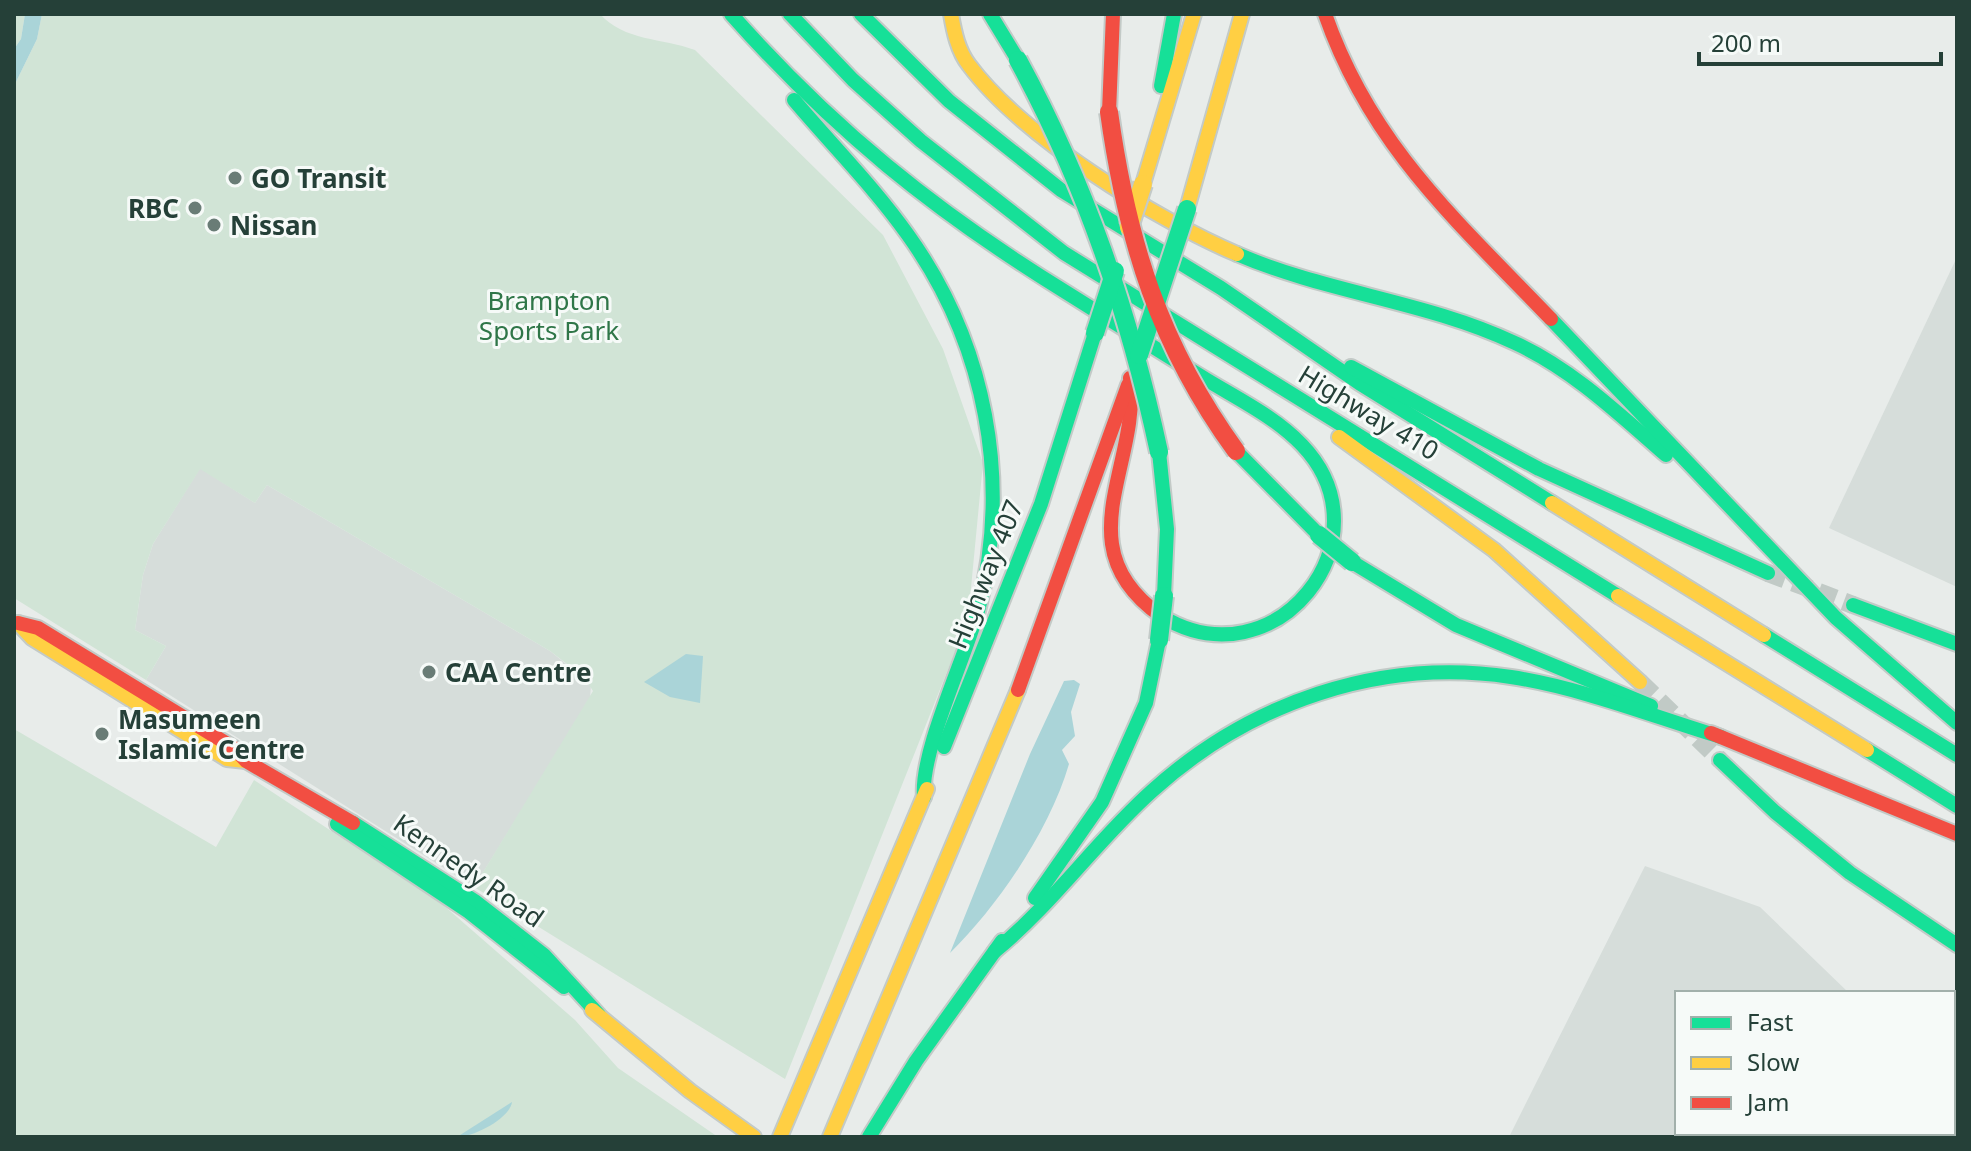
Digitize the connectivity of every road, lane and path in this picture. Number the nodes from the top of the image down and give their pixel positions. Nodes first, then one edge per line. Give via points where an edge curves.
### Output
1 (724, 14) edge
2 (731, 14) edge
3 (790, 14) edge
4 (861, 14) edge
5 (951, 14) edge
6 (990, 14) edge
7 (1113, 14) edge
8 (1174, 14) edge
9 (1194, 14) edge
10 (1242, 14) edge
11 (1325, 14) edge
12 (1160, 127) junction
13 (1322, 355) junction
14 (1130, 378) junction
15 (1302, 403) junction
16 (1724, 501) junction
17 (1768, 573) tunnel mouth
18 (1853, 605) tunnel mouth
19 (16, 622) edge
20 (1907, 626) junction
21 (1957, 644) edge
22 (1957, 654) edge
23 (1640, 682) tunnel mouth
24 (1957, 723) edge
25 (1721, 737) junction
26 (1957, 755) edge
27 (1720, 760) tunnel mouth
28 (924, 797) junction
29 (1957, 806) edge
30 (1957, 834) edge
31 (1931, 927) junction
32 (1957, 938) edge
33 (1957, 945) edge
34 (995, 951) junction
35 (754, 1137) edge
36 (780, 1137) edge
37 (830, 1137) edge
38 (869, 1137) edge

1 - 28 main road via 921,254 952,308 978,379 994,471 991,545 976,616 922,776
2 - 14 main road via 781,72 900,181 1305,448 1328,488 1331,550 1317,582 1283,618 1233,634 1197,632 1163,619 1122,576 1112,546 1110,512 1133,410
3 - 15 main road, Highway 410 via 863,89 997,204 1064,253
4 - 13 main road, Highway 410 via 949,101 1061,190
5 - 16 main road via 960,47 988,88 1090,167 1258,264 1434,312 1520,345 1603,401
6 - 34 main road, bridge via 1066,148 1106,246 1159,452 1167,529 1159,640 1146,703 1102,802
7 - 25 main road, bridge via 1109,112 1121,200 1142,279 1180,365 1236,451 1352,562 1456,625
8 - 12 main road via 1158,100
9 - 12 main road, Highway 407
10 - 14 main road, bridge via 1187,209
11 - 16 main road via 1365,109 1403,163
12 - 28 main road, Highway 407, bridge via 1041,504
13 - 17 main road via 1374,377 1539,469
13 - 26 main road, Highway 410
14 - 37 main road via 1011,711
15 - 23 main road via 1330,431 1505,559
15 - 29 main road, Highway 410 via 1518,531
16 - 24 main road via 1847,628
18 - 20 main road
19 - 35 main road, Kennedy Road via 38,628 476,902 544,955 599,1015
20 - 21 main road
20 - 22 main road
25 - 30 main road
25 - 34 main road via 1545,684 1491,674 1415,673 1329,689 1256,718 1179,767
27 - 31 main road via 1850,873
28 - 36 main road, Highway 407
31 - 32 main road
31 - 33 main road
34 - 38 main road

